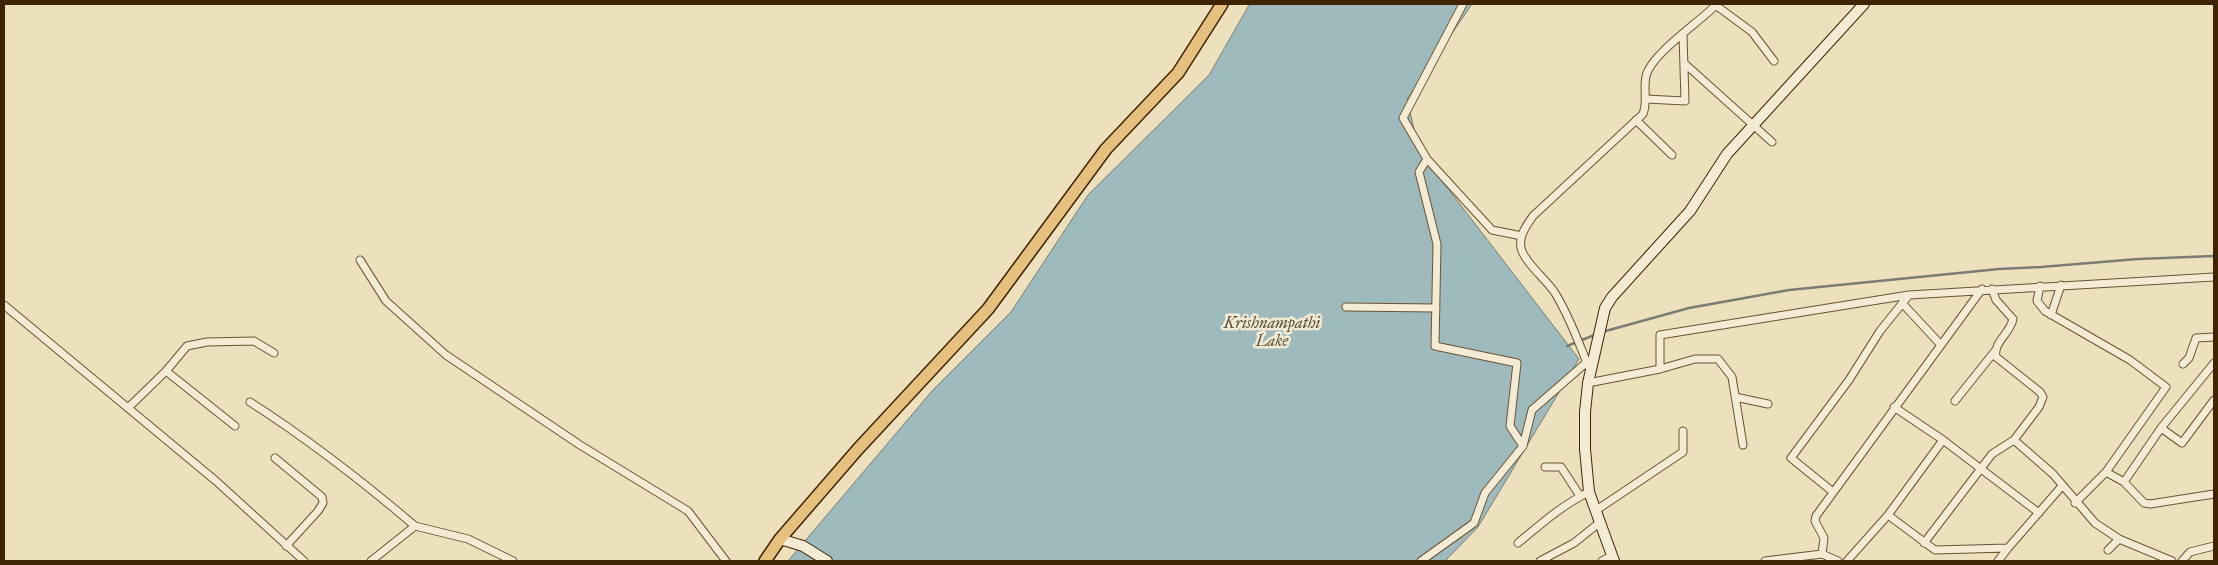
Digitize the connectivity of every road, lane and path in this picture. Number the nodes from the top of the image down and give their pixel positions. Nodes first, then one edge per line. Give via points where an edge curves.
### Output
1 (1222, 4) edge
2 (1463, 4) edge
3 (1716, 4) edge
4 (1864, 4) edge
5 (1683, 35) junction
6 (1774, 61) dead end
7 (1684, 63) junction
8 (1646, 99) junction
9 (1636, 120) junction
10 (1754, 124) junction
11 (1772, 142) dead end
12 (1672, 155) dead end
13 (1427, 159) junction
14 (1522, 236) junction
15 (360, 260) dead end
16 (2214, 277) edge
17 (2061, 285) junction
18 (2040, 286) junction
19 (1992, 289) junction
20 (1982, 290) junction
21 (1908, 295) junction
22 (1902, 303) junction
23 (4, 305) edge
24 (1346, 307) dead end
25 (1436, 308) junction
26 (2051, 315) junction
27 (2214, 337) edge
28 (1941, 345) junction
29 (1994, 351) junction
30 (274, 353) dead end
31 (1587, 362) junction
32 (2214, 363) edge
33 (2183, 364) dead end
34 (1660, 369) junction
35 (166, 371) junction
36 (1588, 383) junction
37 (1735, 397) junction
38 (2214, 400) edge
39 (1955, 401) dead end
40 (250, 402) dead end
41 (1768, 404) dead end
42 (1894, 407) junction
43 (128, 408) junction
44 (235, 426) dead end
45 (2161, 428) junction
46 (1683, 431) dead end
47 (1943, 440) junction
48 (2014, 440) junction
49 (1743, 445) dead end
50 (1522, 446) junction
51 (275, 458) dead end
52 (1544, 468) dead end
53 (1981, 468) junction
54 (2106, 472) junction
55 (2124, 482) junction
56 (2062, 486) junction
57 (1833, 492) junction
58 (1584, 494) junction
59 (2214, 494) edge
60 (2075, 503) junction
61 (1595, 511) junction
62 (2038, 513) junction
63 (1888, 515) junction
64 (1599, 523) junction
65 (414, 526) junction
66 (780, 539) junction
67 (2119, 539) junction
68 (1518, 543) dead end
69 (1924, 543) junction
70 (286, 546) junction
71 (2214, 546) edge
72 (2008, 548) junction
73 (2108, 550) dead end
74 (1822, 554) junction
75 (1613, 559) edge
76 (2169, 560) edge
77 (304, 561) edge
78 (371, 561) edge
79 (514, 561) edge
80 (726, 561) edge
81 (765, 561) edge
82 (827, 561) edge
83 (1421, 561) edge
84 (1540, 561) edge
85 (1602, 561) edge
86 (1765, 561) edge
87 (1838, 561) edge
88 (1847, 561) edge
89 (1998, 561) edge
90 (2182, 561) edge

1 - 66 main road via 1178,73 1106,148 988,309 858,449
2 - 13 street via 1403,118
3 - 5 street
3 - 6 street via 1752,32
4 - 10 street
5 - 7 street
5 - 8 street via 1659,55 1646,74
7 - 8 street via 1685,101
7 - 10 street
8 - 9 street via 1643,114
9 - 12 street
9 - 14 street via 1533,216
10 - 11 street
10 - 31 street via 1727,154 1690,211 1612,297 1605,308 1595,349
13 - 14 street via 1492,230
13 - 25 street via 1419,172 1437,244
14 - 31 street via 1522,252 1554,291 1569,317
15 - 80 street via 386,300 446,355 580,445 688,511
16 - 17 street
17 - 18 street
17 - 26 street
18 - 19 street
18 - 26 street via 2037,301
19 - 20 street
19 - 29 street via 1996,300 2013,320
20 - 21 street
20 - 28 street
21 - 22 street
21 - 34 street via 1660,334
22 - 28 street
22 - 57 street via 1791,458
23 - 43 street
24 - 25 street
25 - 50 street via 1435,346 1517,363 1510,426
26 - 54 street via 2130,360 2166,387
27 - 33 street via 2196,338 2189,358
28 - 42 street
29 - 39 street
29 - 48 street via 2002,363 2040,392 2043,398 2040,407
30 - 35 street via 254,341 208,342 187,346
31 - 36 street
31 - 50 street via 1532,410
32 - 45 street
34 - 36 street
34 - 37 street via 1695,359 1718,359 1732,377
35 - 43 street
35 - 44 street
36 - 58 street
37 - 41 street
37 - 49 street
38 - 45 street via 2182,443
40 - 65 street via 293,429
42 - 47 street
42 - 57 street
43 - 70 street via 216,481
45 - 55 street
46 - 61 street via 1683,452
47 - 53 street
47 - 63 street
48 - 53 street via 1992,454
48 - 56 street
50 - 83 street via 1485,493 1474,523
51 - 70 street via 322,498 323,503
52 - 58 street via 1561,467
53 - 62 street
53 - 69 street
54 - 55 street
54 - 60 street
55 - 59 street via 2144,503 2150,504
56 - 60 street
56 - 62 street
57 - 74 street via 1814,521 1824,538
58 - 61 street
58 - 68 street via 1553,513
60 - 67 street via 2095,523
61 - 64 street
62 - 72 street
63 - 69 street
63 - 88 street
64 - 75 street
64 - 84 street via 1574,543
65 - 78 street
65 - 79 street via 468,539
66 - 81 main road
66 - 82 street via 803,546
67 - 73 street
67 - 76 street
69 - 72 street via 1935,550
70 - 77 street
71 - 90 street via 2190,552
72 - 89 street
74 - 86 street
74 - 87 street
75 - 85 street

